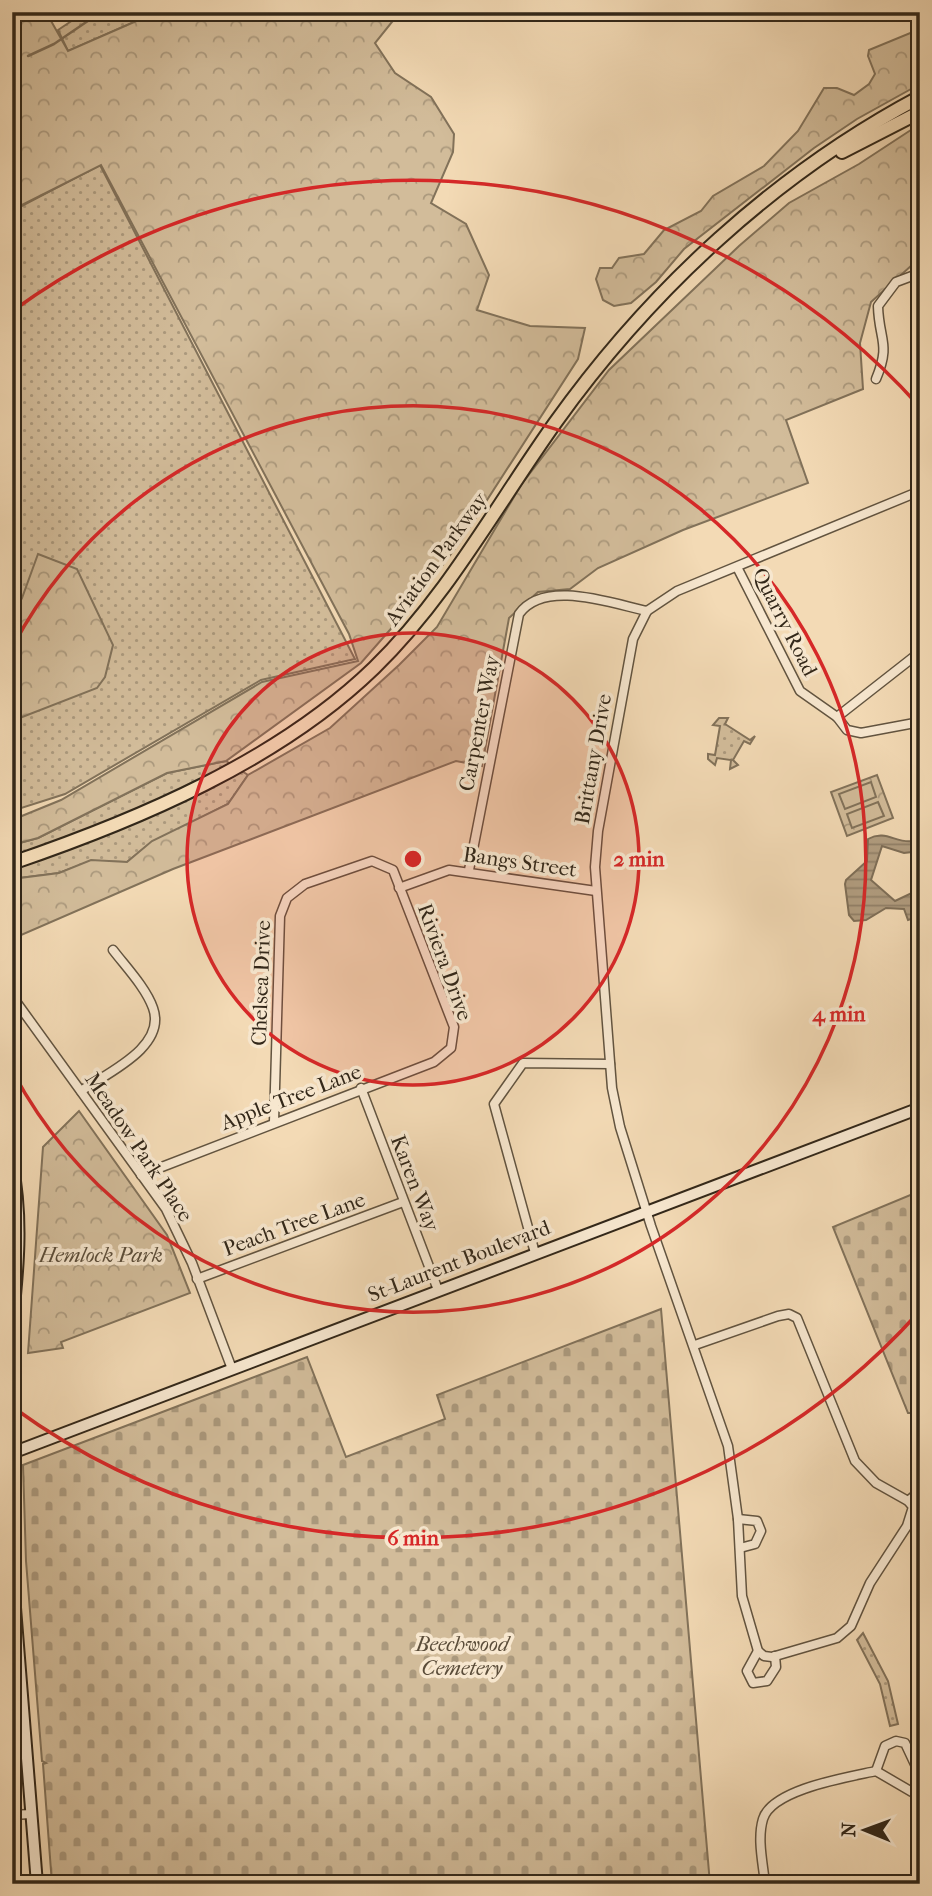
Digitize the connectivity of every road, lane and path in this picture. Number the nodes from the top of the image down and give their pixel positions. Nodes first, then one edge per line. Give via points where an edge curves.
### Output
1 (920, 97) edge
2 (920, 112) edge
3 (773, 195) junction
4 (920, 273) edge
5 (876, 379) dead end
6 (920, 491) edge
7 (737, 567) junction
8 (647, 611) junction
9 (920, 652) edge
10 (837, 717) junction
11 (920, 722) edge
12 (12, 863) edge
13 (469, 870) junction
14 (399, 888) junction
15 (596, 891) junction
16 (113, 950) dead end
17 (12, 996) edge
18 (452, 1048) joint
19 (610, 1064) junction
20 (361, 1088) junction
21 (81, 1091) junction
22 (920, 1108) edge
23 (274, 1122) junction
24 (12, 1163) edge
25 (141, 1175) junction
26 (403, 1202) junction
27 (647, 1210) junction
28 (535, 1253) junction
29 (197, 1279) junction
30 (438, 1290) junction
31 (12, 1325) edge
32 (695, 1345) junction
33 (232, 1369) junction
34 (12, 1452) edge
35 (920, 1490) edge
36 (908, 1501) junction
37 (916, 1514) edge
38 (738, 1519) junction
39 (740, 1548) junction
40 (12, 1570) edge
41 (758, 1651) junction
42 (775, 1656) junction
43 (876, 1771) junction
44 (920, 1775) edge
45 (920, 1791) edge
46 (12, 1815) edge
47 (31, 1815) junction
48 (37, 1884) edge
49 (765, 1884) edge

1 - 3 main road, Aviation Parkway via 831,150
2 - 3 main road, Aviation Parkway via 845,150
3 - 12 main road, Aviation Parkway via 689,267 618,342 554,424 439,594 355,686 302,727 234,767 121,822
4 - 5 street via 896,282 878,306 886,357
6 - 7 street
7 - 8 street via 677,591
7 - 10 street, Quarry Road via 800,691
8 - 13 street, Carpenter Way via 559,594 526,604 516,624
8 - 15 street, Brittany Drive via 635,631 612,748 598,831
9 - 10 street
10 - 11 street, Quarry Road via 847,730 861,733
13 - 14 street, Bangs Street via 449,870
13 - 15 street, Bangs Street
14 - 18 street, Riviera Drive via 454,1027
14 - 23 street, Chelsea Drive via 393,870 372,860 305,884 287,898 280,916
15 - 19 street, Brittany Drive
16 - 21 street via 153,1006 156,1023 149,1042
17 - 21 street, Meadow Park Place
18 - 20 street, Apple Tree Lane via 434,1062
19 - 27 street, Brittany Drive via 620,1127
19 - 28 street via 523,1063 494,1104
20 - 23 street, Apple Tree Lane
20 - 26 street, Karen Way
21 - 25 street, Meadow Park Place
22 - 27 main road, St-Laurent Boulevard
23 - 25 street, Apple Tree Lane
24 - 31 main road via 19,1196 20,1242
25 - 29 street, Meadow Park Place via 166,1209
26 - 29 street, Peach Tree Lane
26 - 30 street, Karen Way
27 - 28 main road, St-Laurent Boulevard
27 - 32 street, Brittany Drive
28 - 30 main road, St-Laurent Boulevard
29 - 33 street, Meadow Park Place
30 - 33 main road, St-Laurent Boulevard
32 - 36 street via 778,1316 797,1318 855,1461 876,1483
32 - 38 street, Brittany Drive via 728,1446
33 - 34 main road, St-Laurent Boulevard
35 - 36 street
36 - 37 street
37 - 42 street via 870,1583 850,1626 837,1639
38 - 39 street, Brittany Drive
38 - 39 street via 757,1521 761,1531 755,1544
39 - 41 street, Brittany Drive via 742,1596
40 - 47 main road
41 - 42 street
41 - 42 street via 747,1671 753,1683 767,1681 776,1667
43 - 44 street via 885,1746 896,1741 905,1743
43 - 45 street via 912,1792
43 - 49 street via 826,1781 780,1800 764,1815 760,1836
46 - 47 street
47 - 48 main road

